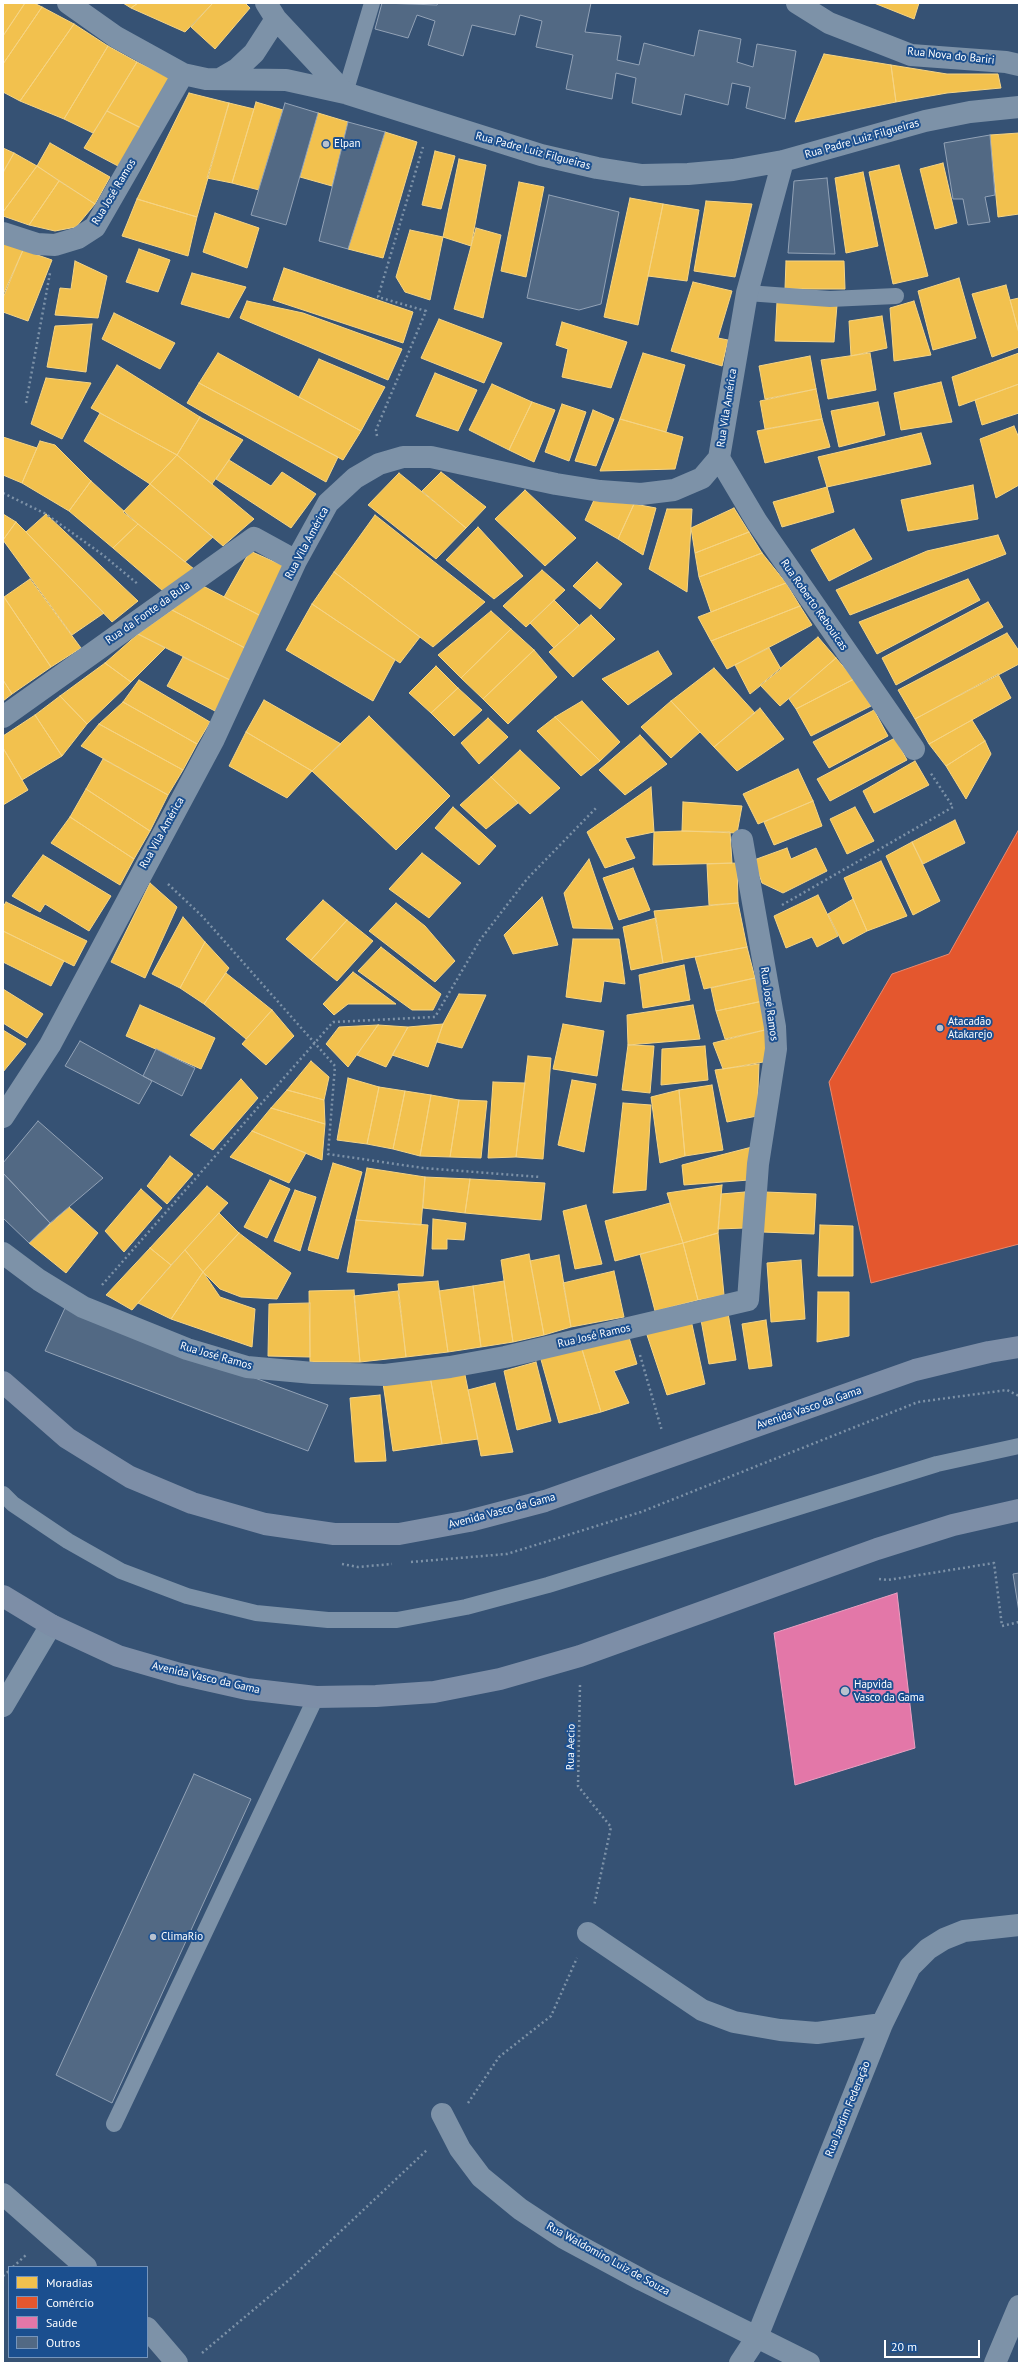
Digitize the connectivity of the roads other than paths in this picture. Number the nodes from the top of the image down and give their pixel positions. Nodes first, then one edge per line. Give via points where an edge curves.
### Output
1 (68, 3) edge
2 (372, 3) edge
3 (797, 3) edge
4 (271, 11) edge
5 (1019, 65) edge
6 (183, 74) junction
7 (220, 79) junction
8 (345, 92) junction
9 (1019, 107) edge
10 (783, 161) junction
11 (3, 233) edge
12 (747, 294) junction
13 (896, 296) dead end
14 (719, 458) junction
15 (296, 561) junction
16 (3, 717) edge
17 (914, 748) road end
18 (742, 840) dead end
19 (3, 1117) edge
20 (3, 1253) edge
21 (1019, 1347) edge
22 (3, 1382) edge
23 (1019, 1446) edge
24 (3, 1494) edge
25 (1019, 1510) edge
26 (3, 1596) edge
27 (51, 1625) junction
28 (316, 1697) junction
29 (3, 1706) edge
30 (1019, 1925) edge
31 (588, 1934) dead end
32 (882, 2024) junction
33 (442, 2114) dead end
34 (114, 2124) dead end
35 (3, 2194) edge
36 (85, 2266) edge
37 (1019, 2306) edge
38 (148, 2329) edge
39 (757, 2337) junction
40 (177, 2363) edge
41 (740, 2363) edge
42 (809, 2363) edge
43 (995, 2363) edge

1 - 6 street, Rua Padre Luiz Filgueiras via 116,37
2 - 8 lane
3 - 5 street, Rua Nova do Bariri via 830,23 911,54
4 - 7 street via 254,53 238,69
4 - 8 street
6 - 7 street, Rua Padre Luiz Filgueiras
6 - 11 street, Rua José Ramos via 95,227 78,238 56,245 37,244
7 - 8 street, Rua Padre Luiz Filgueiras via 286,80
8 - 10 street, Rua Padre Luiz Filgueiras via 540,155 597,168 642,175 688,174 733,170
9 - 10 street, Rua Padre Luiz Filgueiras via 970,112 926,121
10 - 12 street, Rua Vila América
12 - 13 lane via 830,299
12 - 14 street, Rua Vila América
14 - 15 street, Rua Vila América via 702,478 674,490 641,494 556,484 431,457 403,457 379,464 355,478 328,503
14 - 17 street, Rua Roberto Rebouicas via 757,522
15 - 16 street, Rua da Fonte da Bula via 254,538
15 - 19 street, Rua Vila América via 214,739 50,1045
18 - 20 street, Rua José Ramos via 775,1027 776,1049 757,1171 748,1300 505,1357 450,1367 385,1375 313,1373 240,1365 187,1350 83,1307 39,1280
21 - 22 main road, Avenida Vasco da Gama via 915,1370 545,1501 469,1522 399,1534 334,1534 265,1524 192,1503 130,1477 67,1438
23 - 24 lane via 937,1464 548,1585 466,1607 397,1620 328,1620 256,1613 186,1596 121,1571 68,1541
25 - 28 main road, Avenida Vasco da Gama via 953,1525 877,1549 580,1656 500,1679 434,1692
26 - 27 main road, Avenida Vasco da Gama
27 - 28 main road, Avenida Vasco da Gama via 118,1656 180,1674 247,1689
27 - 29 street
28 - 34 lane
30 - 32 street, Rua Jardim Federação via 964,1931 928,1949 910,1967
31 - 32 street via 702,2010 734,2022 817,2033
32 - 39 street, Rua Jardim Federação
33 - 39 street, Rua Waldomiro Luiz de Souza via 460,2149 481,2177 520,2209 564,2238
35 - 36 street
37 - 43 street
38 - 40 street
39 - 41 street, Rua Jardim Federação
39 - 42 street, Rua Waldomiro Luiz de Souza

